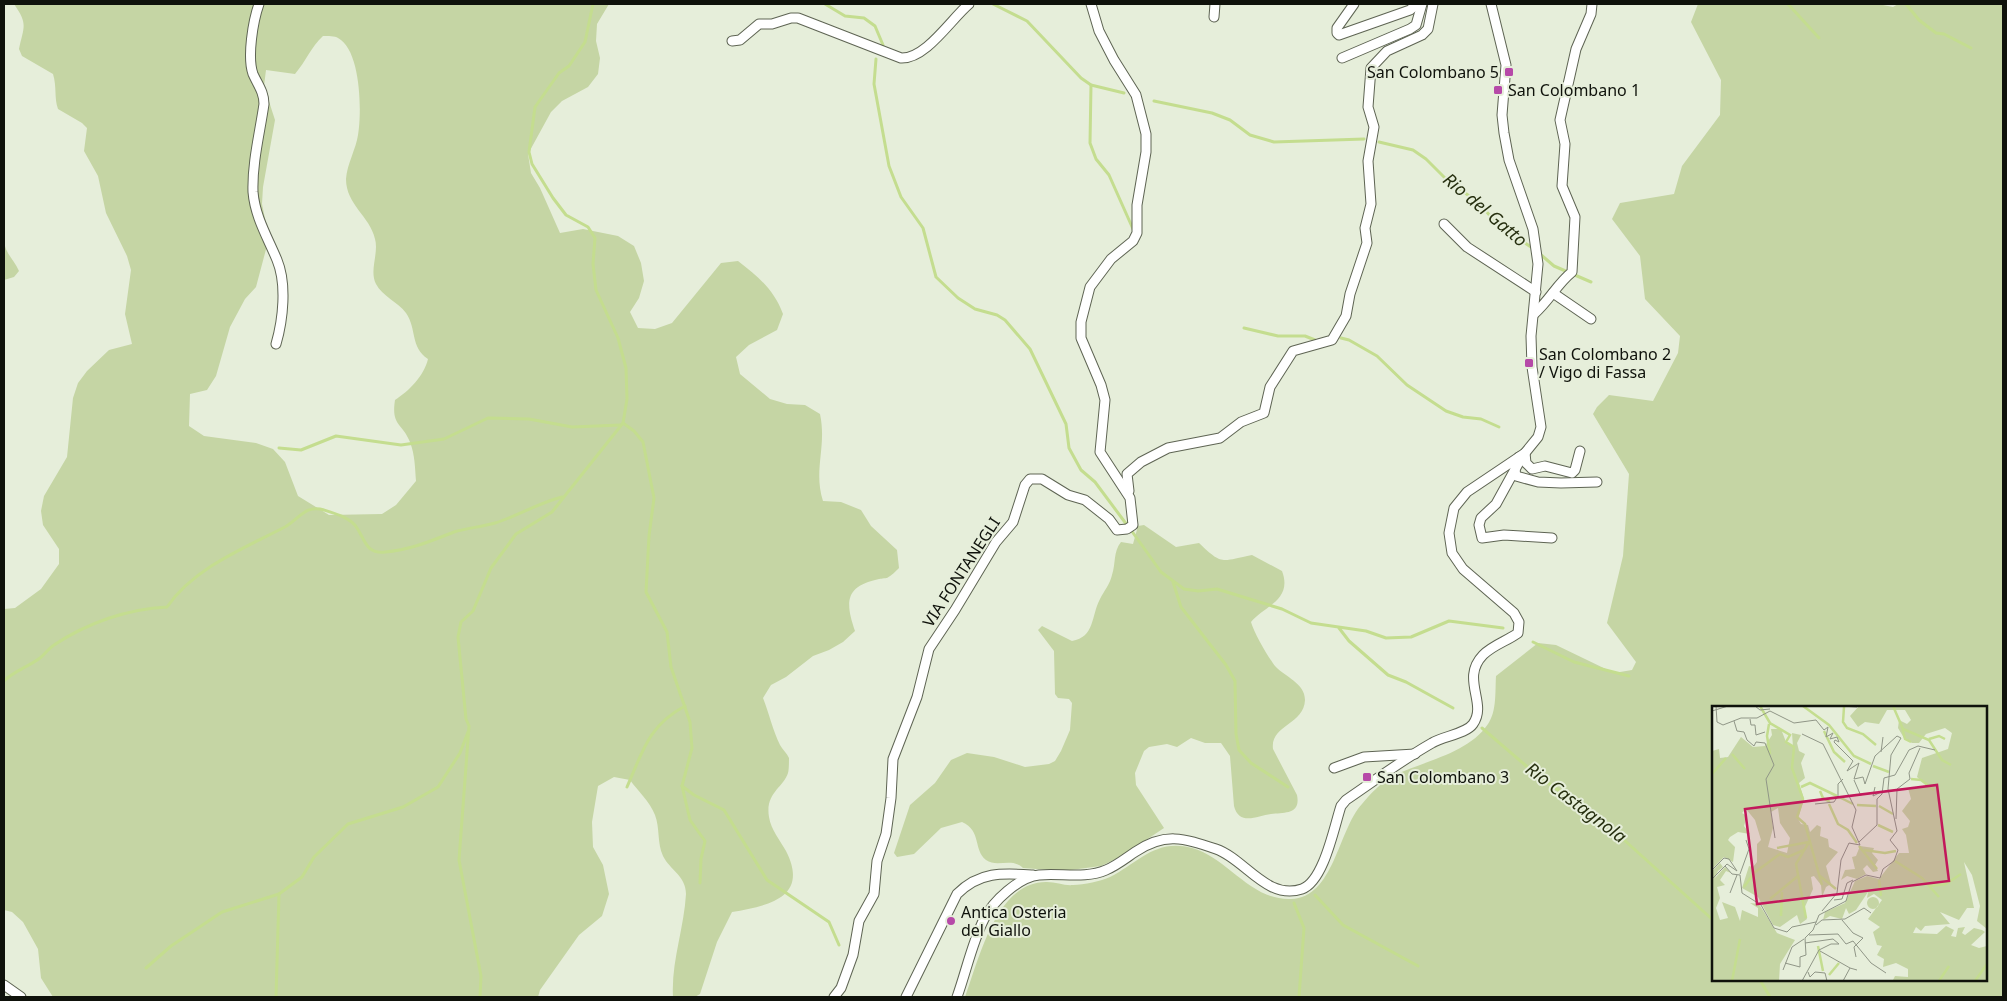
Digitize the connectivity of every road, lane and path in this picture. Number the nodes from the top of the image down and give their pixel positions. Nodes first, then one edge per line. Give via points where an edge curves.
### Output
1 (259, 4) edge
2 (969, 4) edge
3 (1092, 4) edge
4 (1215, 4) edge
5 (1354, 4) edge
6 (1417, 4) edge
7 (1422, 4) edge
8 (1433, 4) edge
9 (1491, 4) edge
10 (1592, 4) edge
11 (1214, 17) dead end
12 (732, 41) dead end
13 (1342, 58) dead end
14 (1444, 224) dead end
15 (1536, 292) junction
16 (1553, 292) junction
17 (1534, 314) junction
18 (1591, 319) dead end
19 (276, 344) dead end
20 (1580, 451) dead end
21 (1522, 455) junction
22 (1515, 470) junction
23 (1597, 482) dead end
24 (1130, 498) junction
25 (1552, 538) dead end
26 (1416, 754) junction
27 (1334, 768) dead end
28 (1036, 875) junction
29 (4, 986) edge
30 (21, 997) edge
31 (834, 997) edge
32 (906, 997) edge
33 (957, 997) edge

1 - 19 street via 251,33 253,73 262,90 264,104 253,192 261,227 282,278
2 - 12 street via 931,44 909,58 901,58 798,18 759,24 740,40
3 - 24 street, VIA FONTANEGLI via 1114,60 1136,95 1146,134 1136,233 1133,241 1110,259 1090,287 1081,322 1081,338 1105,400 1100,452
4 - 11 street
5 - 6 street via 1337,28 1339,35 1410,10
7 - 13 street via 1416,25
8 - 24 street via 1428,29 1387,51 1371,68 1368,108 1374,127 1368,161 1371,204 1365,228 1367,243 1346,316 1337,333 1332,340 1292,351 1270,387 1264,413 1241,422 1220,438 1168,448 1130,470 1127,477
9 - 15 street via 1506,65 1502,115 1504,132 1509,160 1533,229 1538,264
10 - 16 street via 1576,50 1561,111 1565,144 1562,186 1575,217 1572,272
14 - 15 street via 1467,247
15 - 17 street
16 - 17 street
16 - 18 street
17 - 21 street via 1532,367 1541,427 1538,437
20 - 21 street via 1572,473 1546,466 1532,469
21 - 22 street
21 - 26 street via 1467,492 1454,508 1449,533 1452,553 1463,569 1514,614 1519,622 1518,633 1486,652 1473,671 1478,707 1472,726 1433,742
22 - 23 street via 1516,476 1538,482
22 - 25 street via 1496,504 1481,518 1482,538 1504,535
24 - 31 street, VIA FONTANEGLI via 1134,525 1117,530 1086,500 1068,495 1042,479 1030,479 1024,485 1013,522 991,549 929,649 917,698 893,759 886,834 877,861 874,894 859,922 845,979
26 - 27 street via 1364,757
26 - 28 street via 1341,806 1320,870 1303,889 1287,892 1271,887 1220,850 1185,839 1164,838 1150,842 1108,870 1091,876
28 - 32 street via 989,875 977,878 963,888 957,894
28 - 33 street via 1011,889 984,918
29 - 30 street

